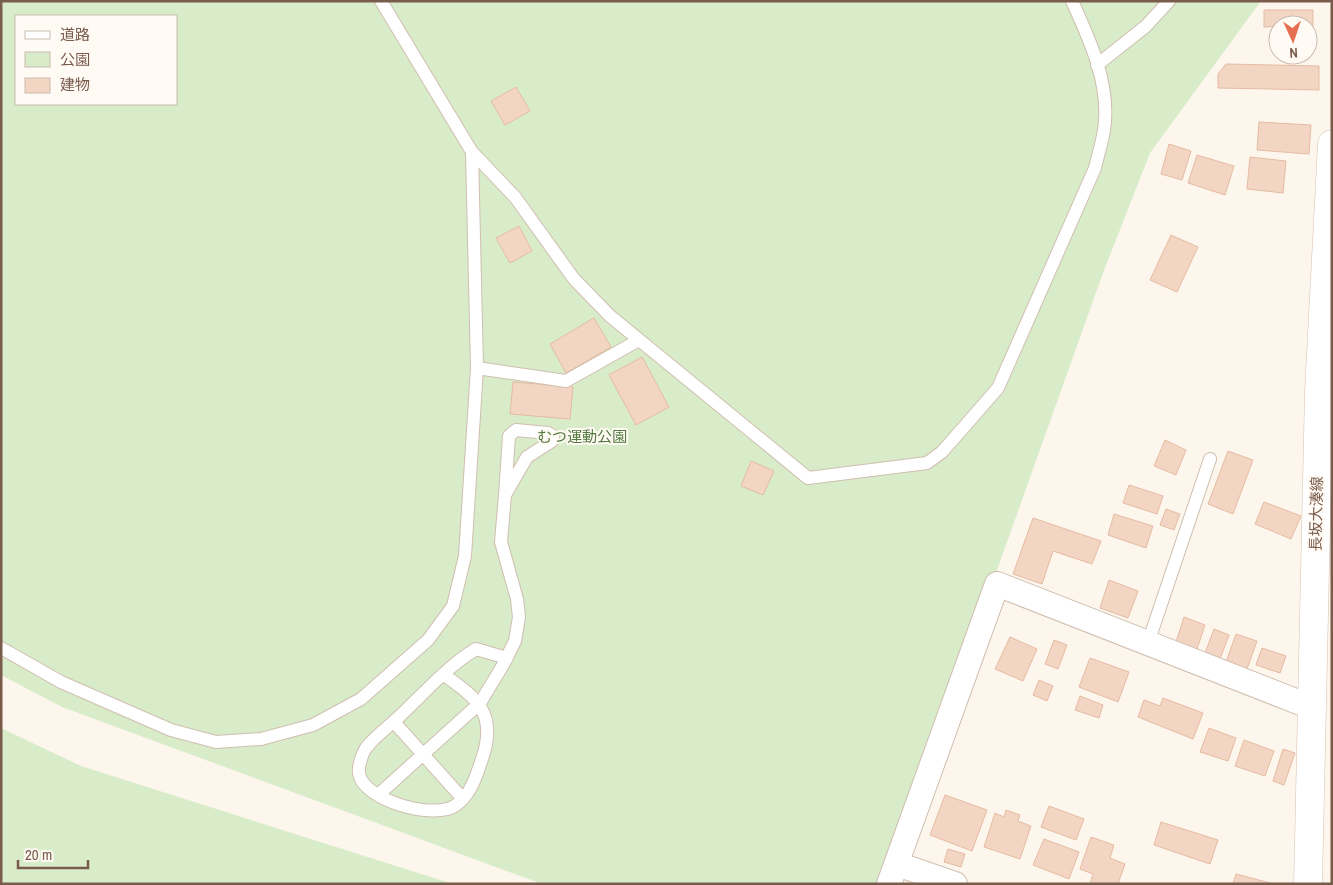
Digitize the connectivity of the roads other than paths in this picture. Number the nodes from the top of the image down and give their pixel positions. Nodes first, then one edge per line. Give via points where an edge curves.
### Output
1 (381, 1) edge
2 (1072, 1) edge
3 (1169, 1) edge
4 (1097, 65) junction
5 (1332, 144) edge
6 (472, 152) junction
7 (639, 340) junction
8 (477, 368) junction
9 (1326, 392) edge
10 (1210, 459) dead end
11 (505, 495) junction
12 (1148, 643) junction
13 (1, 648) edge
14 (507, 658) junction
15 (443, 674) junction
16 (480, 703) junction
17 (1311, 707) junction
18 (394, 722) junction
19 (423, 755) junction
20 (378, 795) junction
21 (463, 799) junction
22 (893, 874) edge
23 (955, 884) edge
24 (1308, 884) edge

1 - 6 lane
2 - 4 lane
3 - 4 lane via 1146,26
4 - 7 lane via 1103,91 1104,129 1095,168 998,388 942,452 927,462 808,478
5 - 9 main road, 長坂大湊線
6 - 7 lane via 515,197 574,278 610,316
6 - 8 lane
7 - 8 lane via 566,381
8 - 13 lane via 465,556 454,606 428,640 360,699 313,725 262,739 216,742 170,730 61,682
9 - 17 main road, 長坂大湊線
10 - 12 lane
11 - 11 lane via 509,436 516,430 553,436 552,441 527,457
11 - 14 lane via 501,542 519,617 515,641
12 - 17 street
12 - 22 street via 997,584
14 - 15 lane via 476,649
14 - 16 lane
15 - 16 lane
15 - 18 lane
16 - 19 lane
16 - 21 lane via 487,720 488,739 476,775
17 - 24 main road, 長坂大湊線
18 - 19 lane
18 - 20 lane via 366,748 358,772 363,785
19 - 20 lane
19 - 21 lane
20 - 21 lane via 417,811 431,812 446,811
22 - 23 street

